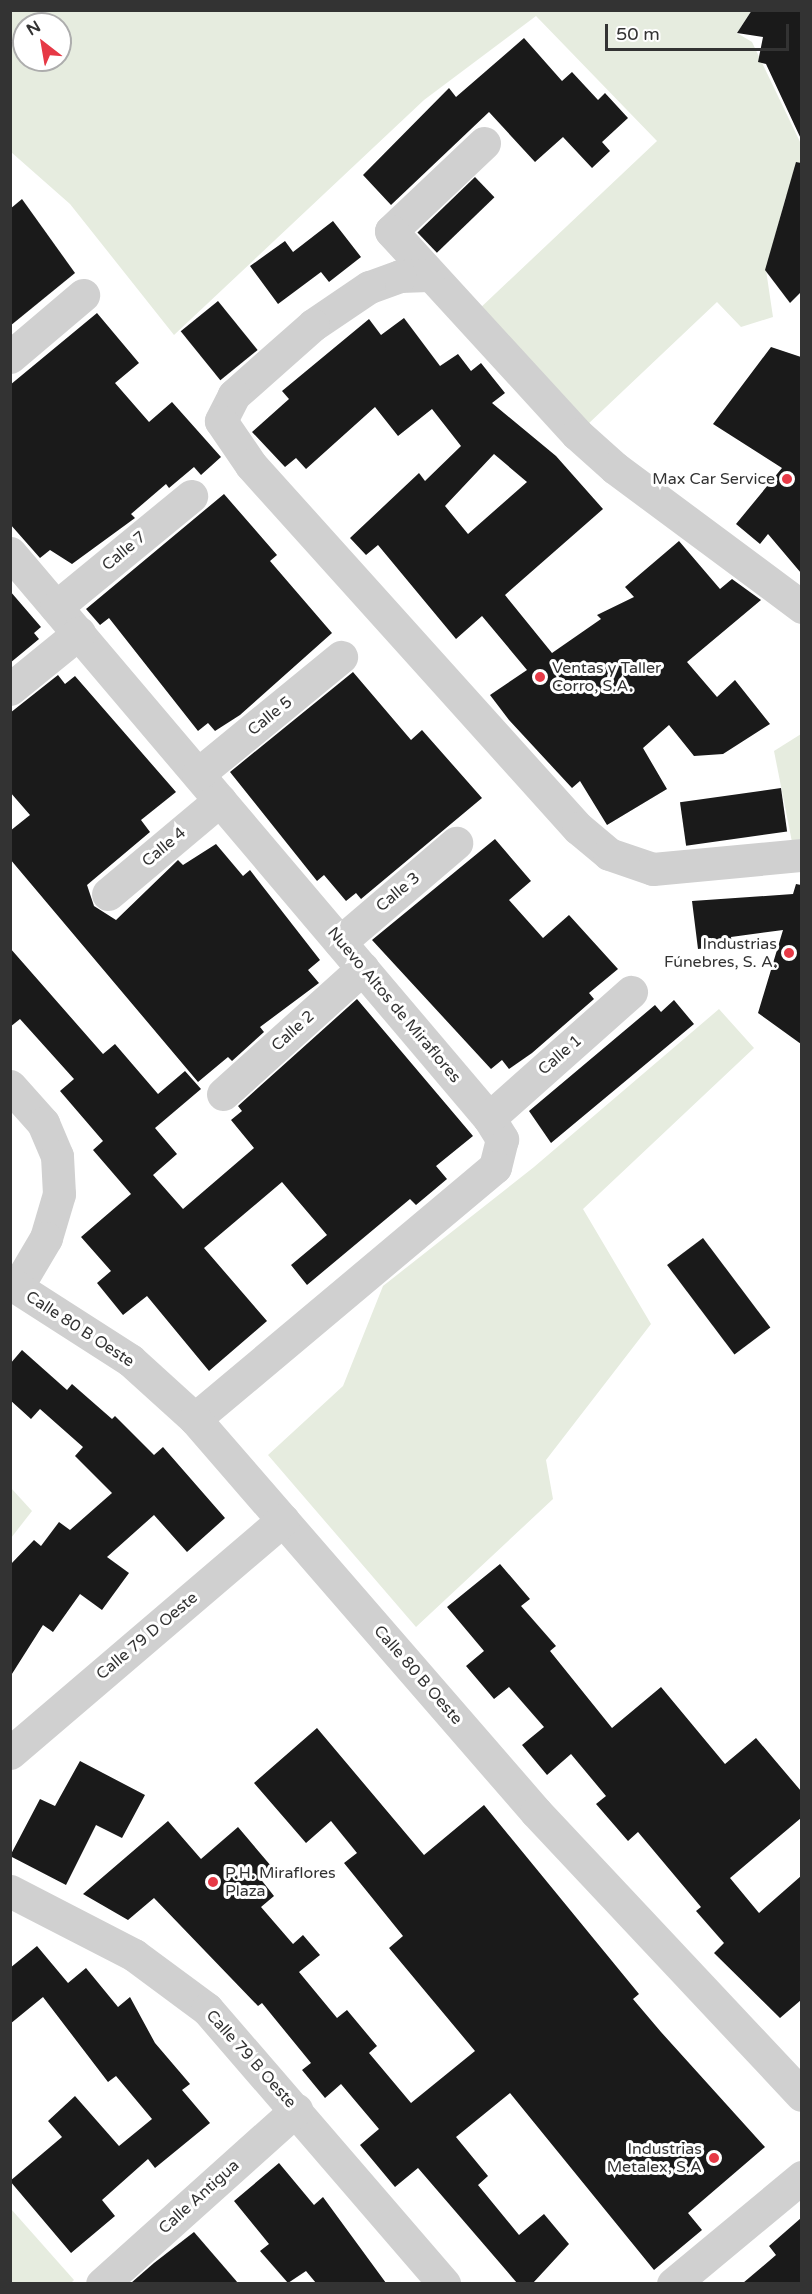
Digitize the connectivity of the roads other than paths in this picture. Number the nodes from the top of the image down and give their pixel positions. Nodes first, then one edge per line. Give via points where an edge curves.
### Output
1 (484, 143) dead end
2 (428, 274) junction
3 (83, 295) dead end
4 (10, 357) edge
5 (191, 496) dead end
6 (10, 553) edge
7 (56, 607) junction
8 (801, 607) edge
9 (79, 633) junction
10 (341, 657) dead end
11 (10, 689) edge
12 (198, 774) junction
13 (220, 800) junction
14 (456, 843) dead end
15 (801, 855) edge
16 (108, 894) dead end
17 (340, 942) junction
18 (363, 968) junction
19 (631, 992) dead end
20 (10, 1086) edge
21 (223, 1094) dead end
22 (489, 1118) junction
23 (14, 1285) edge
24 (195, 1419) junction
25 (284, 1520) junction
26 (10, 1754) edge
27 (10, 1891) edge
28 (801, 2095) edge
29 (296, 2110) junction
30 (801, 2177) edge
31 (102, 2283) edge
32 (444, 2283) edge
33 (673, 2283) edge

1 - 2 street via 391,231
2 - 8 street via 615,468
2 - 15 street via 400,276 369,287 313,325 234,395 221,421 250,465 578,828 609,854 653,869
3 - 4 street
5 - 7 street, Calle 7
6 - 7 street, Nuevo Altos de Miraflores
7 - 9 street, Nuevo Altos de Miraflores
9 - 11 street
9 - 12 street, Nuevo Altos de Miraflores
10 - 12 street, Calle 5
12 - 13 street, Nuevo Altos de Miraflores
13 - 16 street, Calle 4
13 - 17 street, Nuevo Altos de Miraflores
14 - 17 street, Calle 3
17 - 18 street, Nuevo Altos de Miraflores
18 - 21 street, Calle 2
18 - 22 street, Nuevo Altos de Miraflores
19 - 22 street, Calle 1
20 - 23 street via 43,1123 57,1156 59,1194 46,1238
22 - 24 street, Nuevo Altos de Miraflores via 502,1140 495,1167
23 - 24 street, Calle 80 B Oeste via 130,1360
24 - 25 street, Calle 80 B Oeste
25 - 26 street, Calle 79 D Oeste
25 - 28 street, Calle 80 B Oeste via 536,1812
27 - 29 street, Calle 79 B Oeste via 134,1955 207,2008
29 - 31 street, Calle Antigua
29 - 32 street, Calle 79 B Oeste
30 - 33 street

